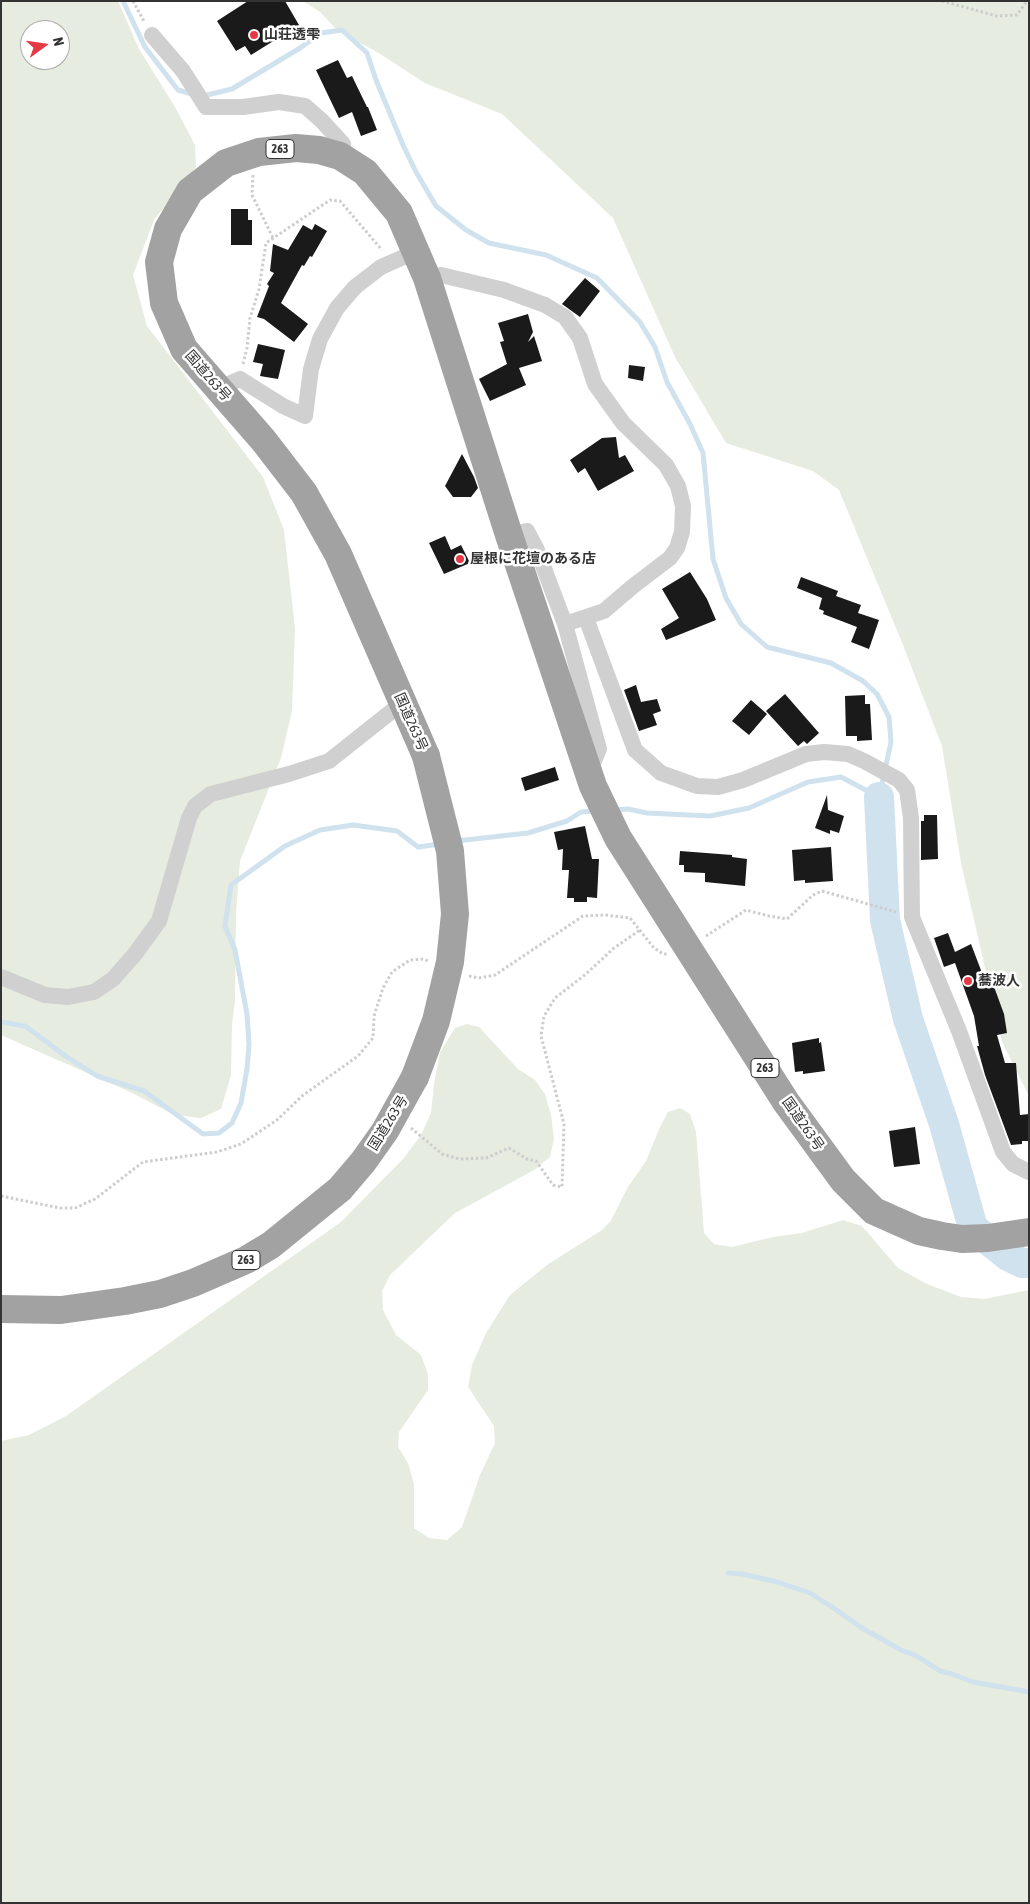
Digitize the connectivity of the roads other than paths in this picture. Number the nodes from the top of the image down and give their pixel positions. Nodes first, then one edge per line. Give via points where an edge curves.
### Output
1 (152, 35) road end
2 (340, 156) junction
3 (415, 252) junction
4 (427, 278) junction
5 (231, 386) junction
6 (509, 535) junction
7 (586, 618) junction
8 (565, 624) junction
9 (402, 703) junction
10 (589, 775) junction
11 (1, 977) edge
12 (1029, 1172) edge
13 (1029, 1232) edge
14 (1, 1309) edge

1 - 2 street via 191,82 206,107 243,107 279,102 305,106 343,144
2 - 3 highway, 国道263号 / 263 via 365,172 398,213
2 - 5 highway, 国道263号 / 263 via 296,148 258,152 226,163 190,191 168,229 160,262 164,303 184,349
3 - 4 highway, 国道263号 / 263
3 - 5 street via 386,265 355,287 337,308 320,339 311,369 305,416
4 - 6 highway, 国道263号 / 263
4 - 7 street via 441,275 504,290 545,305 565,317 580,338 595,384 604,399 622,422 666,465 678,486 683,506 682,532 677,548 670,558 604,610
5 - 9 highway, 国道263号 / 263 via 264,441 304,493 338,554
6 - 8 street via 527,531
6 - 10 highway, 国道263号 / 263
7 - 8 street
7 - 12 street via 635,750 660,773 697,786 718,786 743,780 806,754 824,752 848,754 864,761 899,780 907,790 911,818 912,917 959,1031 1003,1152 1013,1164
8 - 10 street via 598,749
9 - 11 street via 329,761 211,794 195,806 159,921 113,979 94,992 68,997 45,996
9 - 14 highway, 国道263号 / 263, bridge via 426,756 450,851 454,914 450,962 436,1021 415,1076 385,1131 340,1189 246,1260 160,1294 61,1310
10 - 13 highway, 国道263号 / 263 via 618,838 786,1102 843,1180 874,1211 919,1231 962,1239

